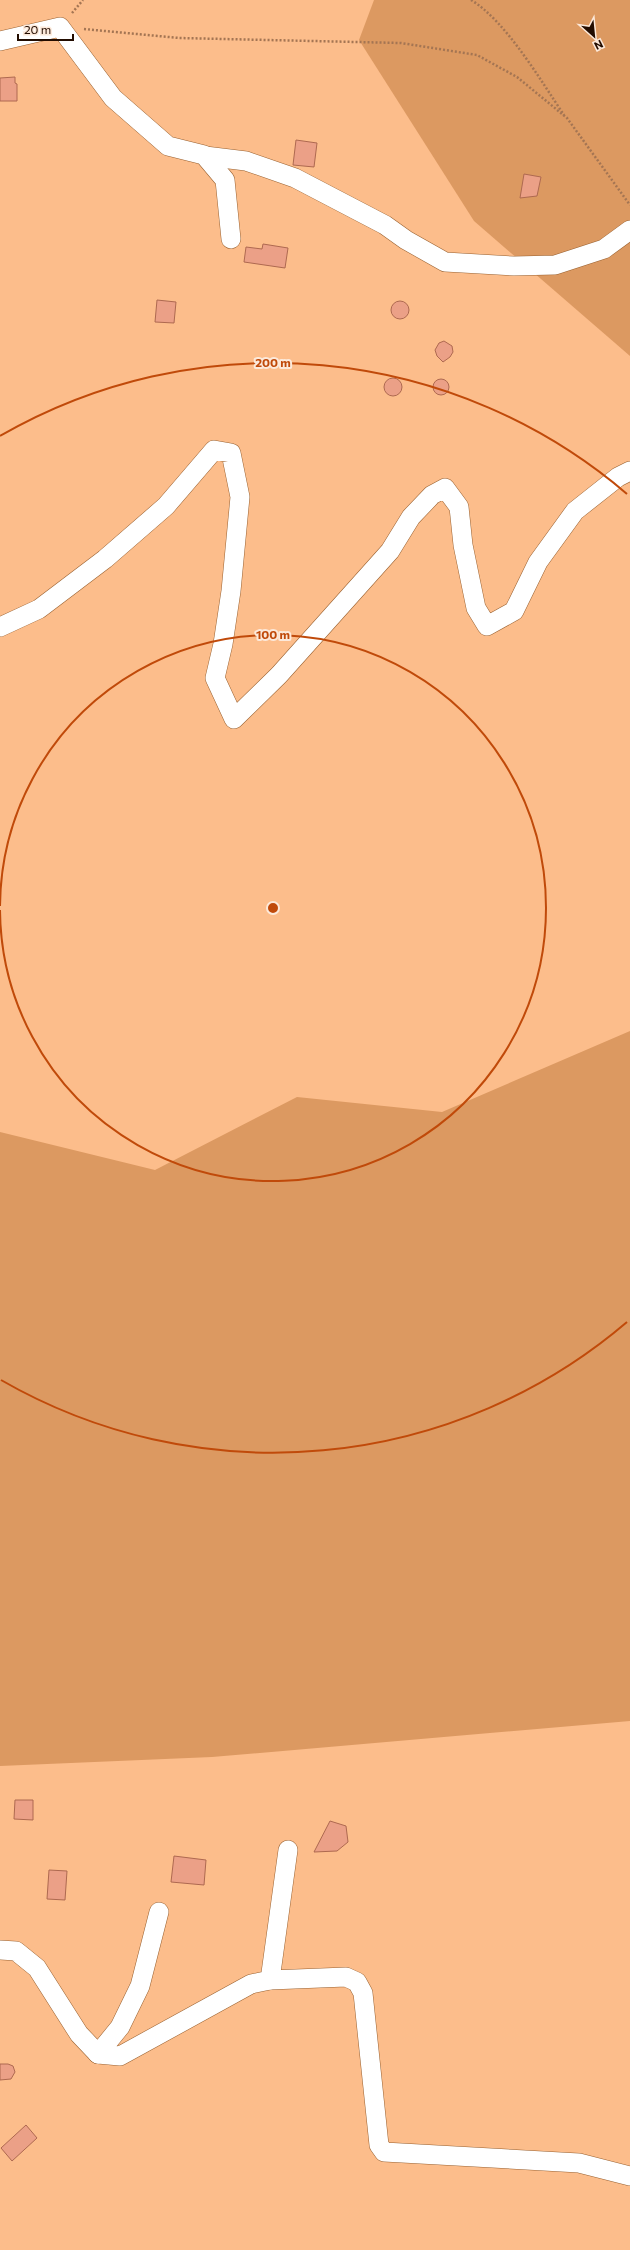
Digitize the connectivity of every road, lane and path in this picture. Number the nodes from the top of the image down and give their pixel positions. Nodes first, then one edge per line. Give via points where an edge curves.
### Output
1 (471, 0) edge
2 (60, 27) junction
3 (0, 41) edge
4 (566, 118) junction
5 (205, 156) junction
6 (630, 205) edge
7 (630, 230) edge
8 (231, 239) dead end
9 (630, 471) edge
10 (0, 627) edge
11 (288, 1850) dead end
12 (159, 1912) dead end
13 (0, 1950) edge
14 (270, 1980) junction
15 (98, 2054) junction
16 (630, 2176) edge

1 - 4 path via 481,6 517,46
2 - 3 street
2 - 4 path via 179,38 401,43 477,55 517,77
2 - 5 street via 113,98 168,146
4 - 6 path
5 - 7 street via 246,160 295,178 385,225 444,262 514,266 555,265 604,249
5 - 8 street via 225,180
9 - 10 street via 618,477 575,510 538,562 514,611 487,626 476,608 463,545 459,507 445,488 432,495 411,517 390,551 279,675 234,719 214,678 223,644 231,591 240,497 231,453 214,450 166,506 105,559 39,610
11 - 14 street
12 - 15 street via 140,1986 120,2027
13 - 15 street via 16,1951 37,1968 79,2034
14 - 15 street via 251,1984 120,2056
14 - 16 street via 346,1977 357,1982 363,1993 379,2145 384,2152 579,2164

